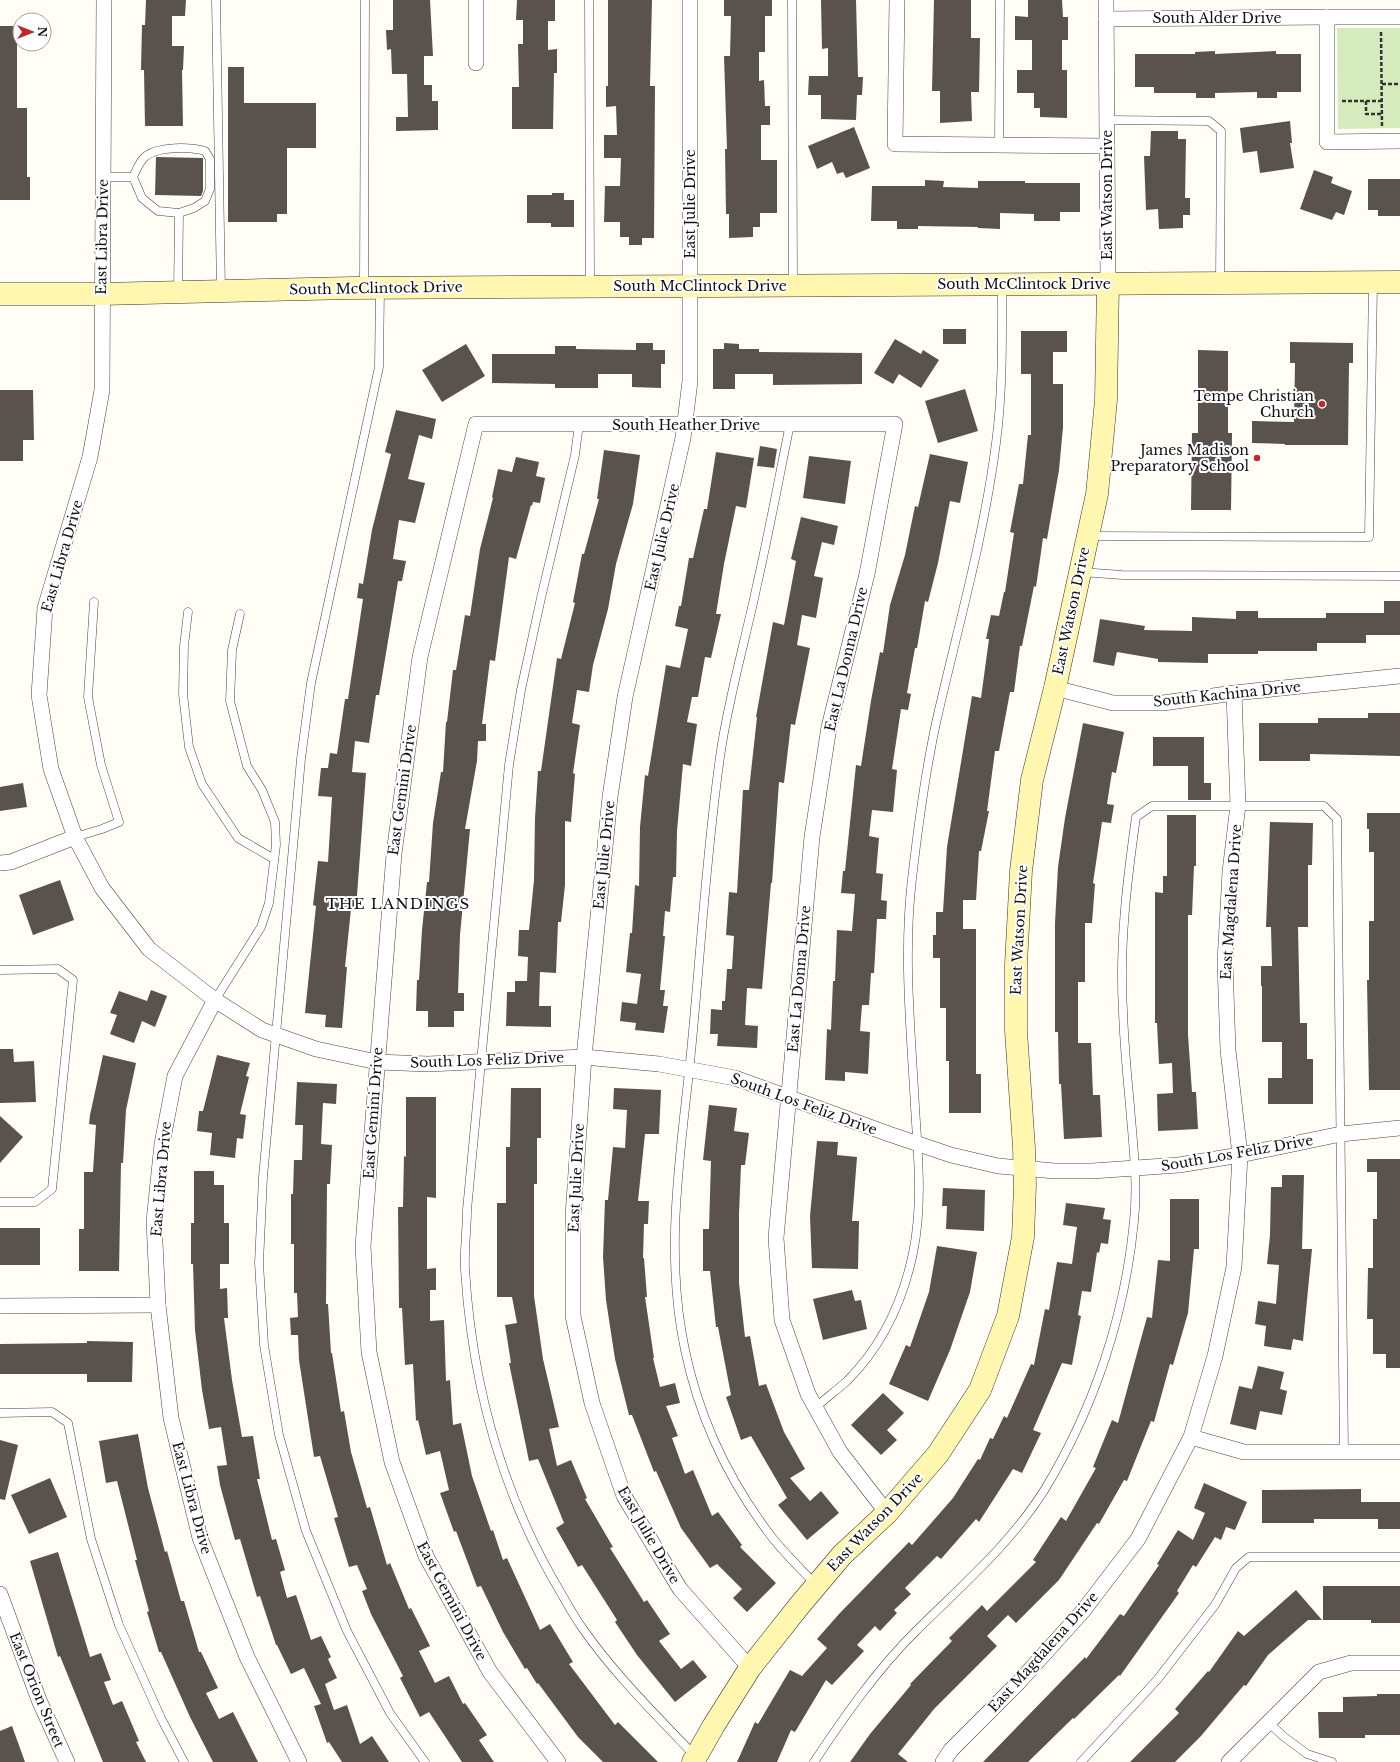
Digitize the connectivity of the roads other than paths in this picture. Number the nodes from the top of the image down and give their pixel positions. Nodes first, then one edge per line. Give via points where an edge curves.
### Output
1 (104, 0) edge
2 (216, 0) edge
3 (365, 0) edge
4 (476, 0) edge
5 (589, 0) edge
6 (690, 0) edge
7 (792, 0) edge
8 (896, 0) edge
9 (1000, 0) edge
10 (1106, 0) edge
11 (1327, 17) junction
12 (1400, 17) edge
13 (1106, 19) junction
14 (476, 63) dead end
15 (1107, 120) junction
16 (1400, 141) edge
17 (999, 144) junction
18 (1107, 146) junction
19 (103, 177) junction
20 (133, 177) junction
21 (179, 213) junction
22 (1373, 282) junction
23 (1400, 282) edge
24 (1108, 283) junction
25 (1220, 283) junction
26 (1002, 284) junction
27 (793, 285) junction
28 (590, 286) junction
29 (691, 286) junction
30 (372, 288) junction
31 (221, 291) junction
32 (178, 292) junction
33 (0, 294) edge
34 (102, 294) junction
35 (476, 424) joint
36 (579, 424) junction
37 (790, 424) junction
38 (895, 424) joint
39 (685, 425) junction
40 (1088, 536) junction
41 (1080, 572) junction
42 (1400, 576) edge
43 (94, 602) dead end
44 (188, 612) dead end
45 (240, 614) dead end
46 (1400, 676) edge
47 (1055, 688) junction
48 (1234, 693) junction
49 (1238, 805) junction
50 (75, 837) junction
51 (274, 859) junction
52 (0, 863) edge
53 (0, 970) edge
54 (215, 1000) junction
55 (275, 1034) junction
56 (584, 1057) junction
57 (377, 1062) junction
58 (481, 1062) junction
59 (689, 1069) junction
60 (789, 1096) junction
61 (1400, 1128) edge
62 (1341, 1134) junction
63 (918, 1144) junction
64 (1240, 1155) junction
65 (1025, 1168) junction
66 (1135, 1169) junction
67 (0, 1202) edge
68 (158, 1305) junction
69 (0, 1306) edge
70 (816, 1407) junction
71 (0, 1413) edge
72 (1191, 1437) junction
73 (1344, 1452) junction
74 (1400, 1452) edge
75 (887, 1513) junction
76 (1400, 1557) edge
77 (816, 1585) junction
78 (0, 1594) edge
79 (1400, 1664) edge
80 (750, 1668) junction
81 (1269, 1722) junction
82 (694, 1760) edge
83 (67, 1762) edge
84 (184, 1762) edge
85 (299, 1762) edge
86 (425, 1762) edge
87 (558, 1762) edge
88 (814, 1762) edge
89 (943, 1762) edge
90 (1081, 1762) edge
91 (1230, 1762) edge
92 (1332, 1762) edge

1 - 19 street, East Libra Drive
2 - 31 lane
3 - 30 lane
4 - 14 street
5 - 28 lane
6 - 29 street, East Julie Drive
7 - 27 lane
8 - 17 street via 896,144
9 - 17 lane
10 - 13 street, East Watson Drive
11 - 12 street, South Alder Drive
11 - 13 street, South Alder Drive
11 - 16 street via 1327,142
13 - 15 street, East Watson Drive
15 - 18 street, East Watson Drive
15 - 25 lane via 1209,121 1221,131
17 - 18 street
18 - 24 street, East Watson Drive
19 - 20 lane
19 - 34 street, East Libra Drive
20 - 21 lane via 142,198 158,211
20 - 21 lane via 145,156 156,150 196,149 205,152 210,159 210,189 205,201
21 - 32 lane
22 - 23 street, South McClintock Drive
22 - 25 street, South McClintock Drive
22 - 40 lane via 1370,537
24 - 25 street, South McClintock Drive
24 - 26 street, South McClintock Drive
24 - 40 street, East Watson Drive via 1106,400 1097,494
26 - 27 street, South McClintock Drive
26 - 63 lane via 997,441 988,497 936,725 912,882 908,948 909,1008
27 - 29 street, South McClintock Drive
28 - 29 street, South McClintock Drive
28 - 30 street, South McClintock Drive
29 - 39 street, East Julie Drive via 690,381
30 - 31 street, South McClintock Drive
30 - 55 lane via 379,367 311,683 300,767
31 - 32 street, South McClintock Drive
32 - 34 street, South McClintock Drive
33 - 34 street, South McClintock Drive
34 - 50 street, East Libra Drive via 102,390 90,457 45,608 39,695 50,769
35 - 36 street, South Heather Drive
35 - 57 street, East Gemini Drive via 420,657 394,854
36 - 39 street, South Heather Drive
36 - 58 lane via 575,455 521,690 509,765
37 - 38 street, South Heather Drive
37 - 39 street, South Heather Drive
37 - 59 lane via 757,586 732,688 720,755 699,946
38 - 60 street, East La Donna Drive via 867,574 828,735 812,837
39 - 56 street, East Julie Drive via 626,697 610,797
40 - 41 street, East Watson Drive
41 - 42 lane via 1122,575
41 - 47 street, East Watson Drive
43 - 50 lane via 88,697 101,765 119,822
44 - 51 lane via 183,694 189,747 202,784 238,838
45 - 51 lane via 232,650 230,701 247,766 262,790 275,822
46 - 48 street, South Kachina Drive
47 - 48 street, South Kachina Drive via 1113,703 1163,703
47 - 65 street, East Watson Drive via 1032,780 1021,871 1016,1016
48 - 49 street, East Magdalena Drive
49 - 62 lane via 1324,806 1337,819
49 - 64 street, East Magdalena Drive via 1230,872 1225,962 1228,1050
49 - 66 lane via 1152,806 1136,817 1128,871 1123,951 1123,1008
50 - 52 street via 11,862
50 - 54 street, East Libra Drive via 102,888 149,949
51 - 54 lane via 269,903 261,927
53 - 67 lane via 58,969 73,980 52,1189 35,1202
54 - 55 street, South Los Feliz Drive via 262,1030
54 - 68 street, East Libra Drive via 175,1076 162,1144 154,1221
55 - 57 street, South Los Feliz Drive via 316,1049
55 - 86 lane via 263,1177 259,1264 264,1345 279,1435 306,1531 347,1631 390,1713
56 - 58 street, South Los Feliz Drive
56 - 59 street, South Los Feliz Drive
56 - 80 street, East Julie Drive via 573,1216 573,1316 592,1403 624,1496 680,1589
57 - 58 street, South Los Feliz Drive
57 - 87 street, East Gemini Drive via 363,1246 369,1352 392,1462 429,1563 490,1672
58 - 82 lane via 467,1210 465,1267 471,1333 483,1401 501,1466 521,1519 582,1629 622,1680
59 - 60 street, South Los Feliz Drive via 735,1078
59 - 77 lane via 678,1171 674,1244 676,1302 685,1351 700,1406 717,1447 741,1492 772,1537
60 - 63 street, South Los Feliz Drive
60 - 70 street, East La Donna Drive via 776,1238 782,1320 808,1394
61 - 62 street, South Los Feliz Drive
62 - 64 street, South Los Feliz Drive
62 - 73 lane
63 - 65 street, South Los Feliz Drive via 998,1166
63 - 70 lane via 919,1209 913,1252 887,1329 870,1354 847,1380
64 - 66 street, South Los Feliz Drive
64 - 72 street, East Magdalena Drive via 1234,1267 1215,1356
65 - 66 street, South Los Feliz Drive via 1055,1171
65 - 75 street, East Watson Drive via 1023,1237 1008,1316 980,1390 938,1454
66 - 88 lane via 1134,1220 1115,1326 1098,1380 1067,1449 1044,1490 1007,1541 913,1634 875,1677
68 - 69 street
68 - 85 street, East Libra Drive via 171,1418 200,1538 247,1657
70 - 75 street, East La Donna Drive via 840,1452
71 - 84 lane via 52,1412 68,1423 91,1540 119,1625
72 - 73 street via 1244,1452
72 - 89 street, East Magdalena Drive via 1138,1540 1084,1611
73 - 74 street
75 - 77 street, East Watson Drive via 842,1555
76 - 90 lane via 1249,1557 1236,1568 1215,1605 1157,1680
77 - 80 street, East Watson Drive
78 - 83 street, East Orion Street via 39,1700
79 - 81 street via 1351,1662 1319,1672
80 - 82 street, East Watson Drive
81 - 91 street
81 - 92 lane via 1307,1754

